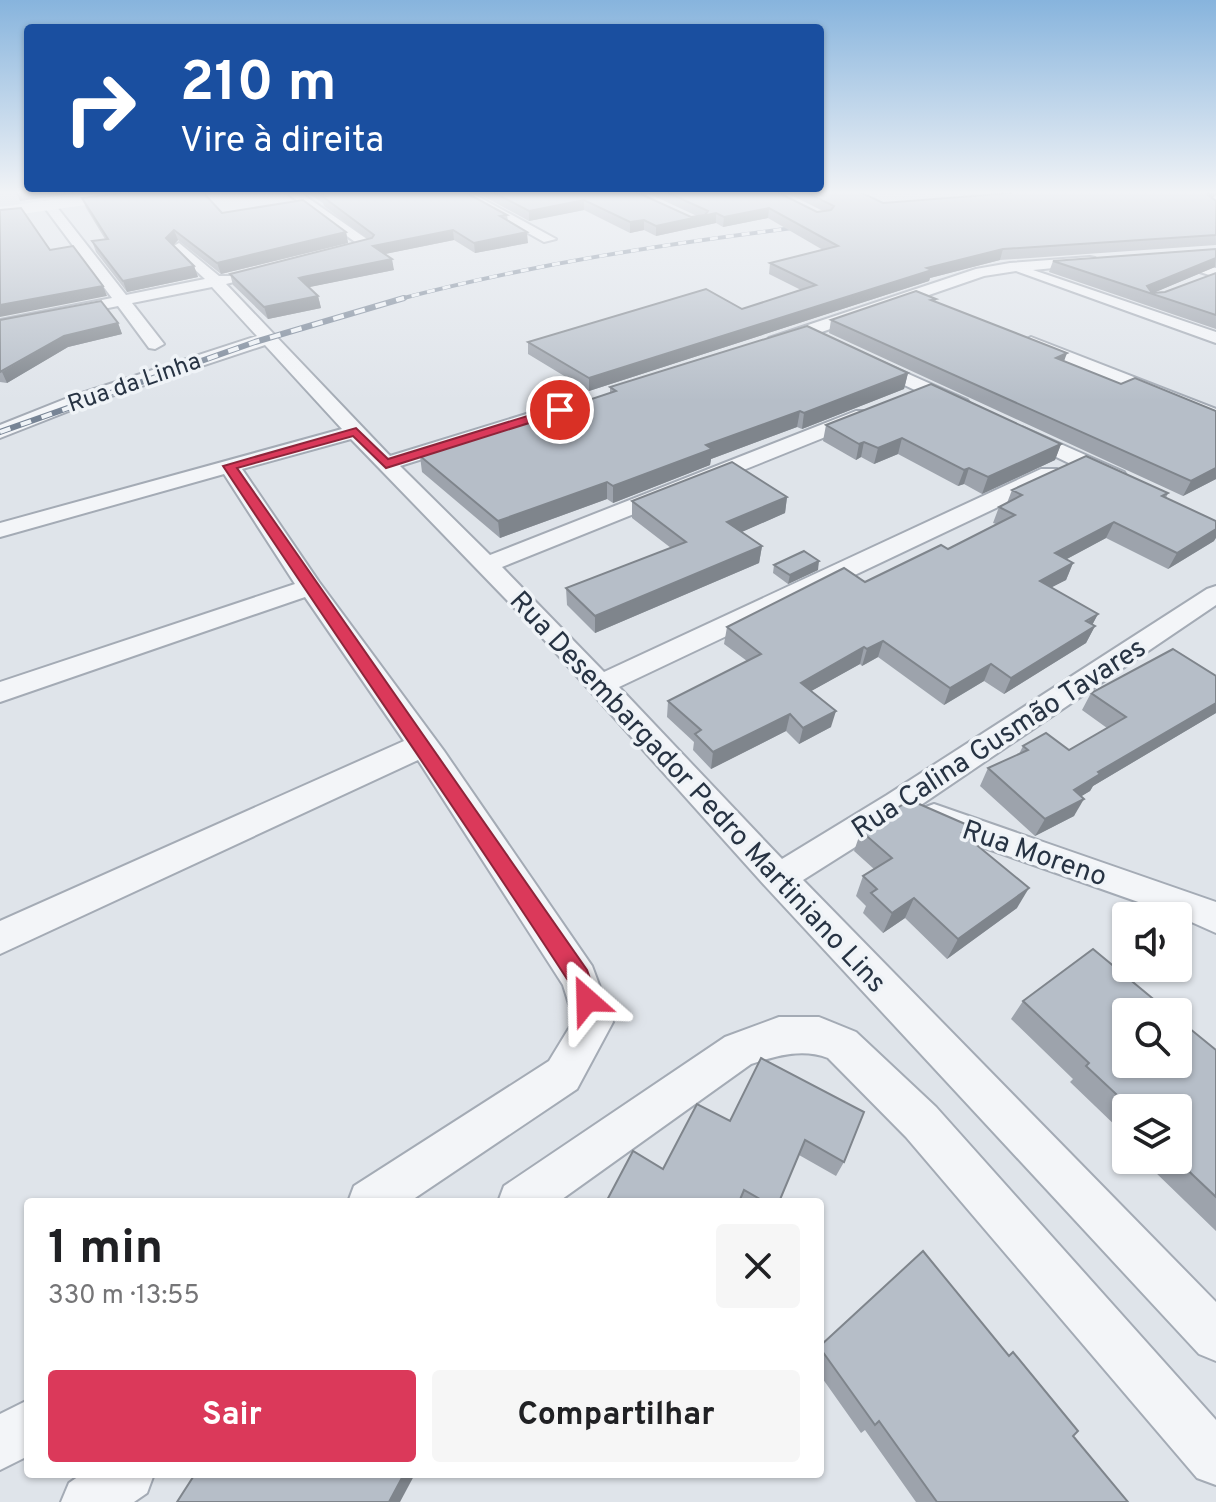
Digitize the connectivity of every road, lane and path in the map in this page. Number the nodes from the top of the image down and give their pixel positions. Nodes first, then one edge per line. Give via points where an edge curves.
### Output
1 (90, 261) edge
2 (203, 261) edge
3 (1091, 261) edge
4 (1171, 261) edge
5 (1010, 267) junction
6 (1216, 273) edge
7 (231, 278) junction
8 (1191, 283) edge
9 (910, 294) junction
10 (120, 301) junction
11 (939, 306) edge
12 (0, 325) edge
13 (806, 332) junction
14 (1012, 335) edge
15 (269, 338) junction
16 (1216, 338) edge
17 (155, 344) dead end
18 (763, 346) edge
19 (928, 389) junction
20 (589, 401) edge
21 (1216, 416) edge
22 (356, 431) junction
23 (0, 432) edge
24 (1080, 459) junction
25 (386, 464) junction
26 (229, 466) junction
27 (1134, 485) edge
28 (0, 530) edge
29 (485, 565) junction
30 (310, 587) junction
31 (1216, 594) edge
32 (602, 684) junction
33 (0, 692) edge
34 (423, 745) junction
35 (898, 804) junction
36 (779, 878) junction
37 (1216, 918) edge
38 (0, 938) edge
39 (376, 1198) edge
40 (526, 1198) edge
41 (1216, 1337) edge
42 (24, 1429) edge
43 (0, 1444) edge
44 (1215, 1457) edge
45 (122, 1478) edge
46 (88, 1502) edge

1 - 10 street
2 - 7 street, Rua Desembargador Pedro Martiniano Lins
3 - 5 street
4 - 6 street
5 - 9 street
5 - 16 street
6 - 8 street
7 - 10 street
7 - 15 street, Rua Desembargador Pedro Martiniano Lins
9 - 11 street
9 - 13 street
10 - 12 street
10 - 17 street
13 - 18 street
13 - 19 street
14 - 21 street
15 - 22 street, Rua Desembargador Pedro Martiniano Lins
15 - 23 street, Rua da Linha
19 - 24 street
19 - 29 street
20 - 25 street
22 - 25 street, Rua Desembargador Pedro Martiniano Lins
22 - 26 street
24 - 27 street
24 - 32 street
25 - 29 street, Rua Desembargador Pedro Martiniano Lins
26 - 28 street
26 - 30 street
29 - 32 street, Rua Desembargador Pedro Martiniano Lins
30 - 33 street
30 - 34 street
31 - 35 street, Rua Calina Gusmão Tavares
32 - 36 street, Rua Desembargador Pedro Martiniano Lins
34 - 38 street
34 - 39 street via 579,978 594,1022 563,1075
35 - 36 street, Rua Calina Gusmão Tavares
35 - 37 street, Rua Moreno
36 - 41 street, Rua Desembargador Pedro Martiniano Lins
40 - 44 street via 739,1050 779,1036 831,1040 860,1061 921,1122
42 - 43 street
45 - 46 street

